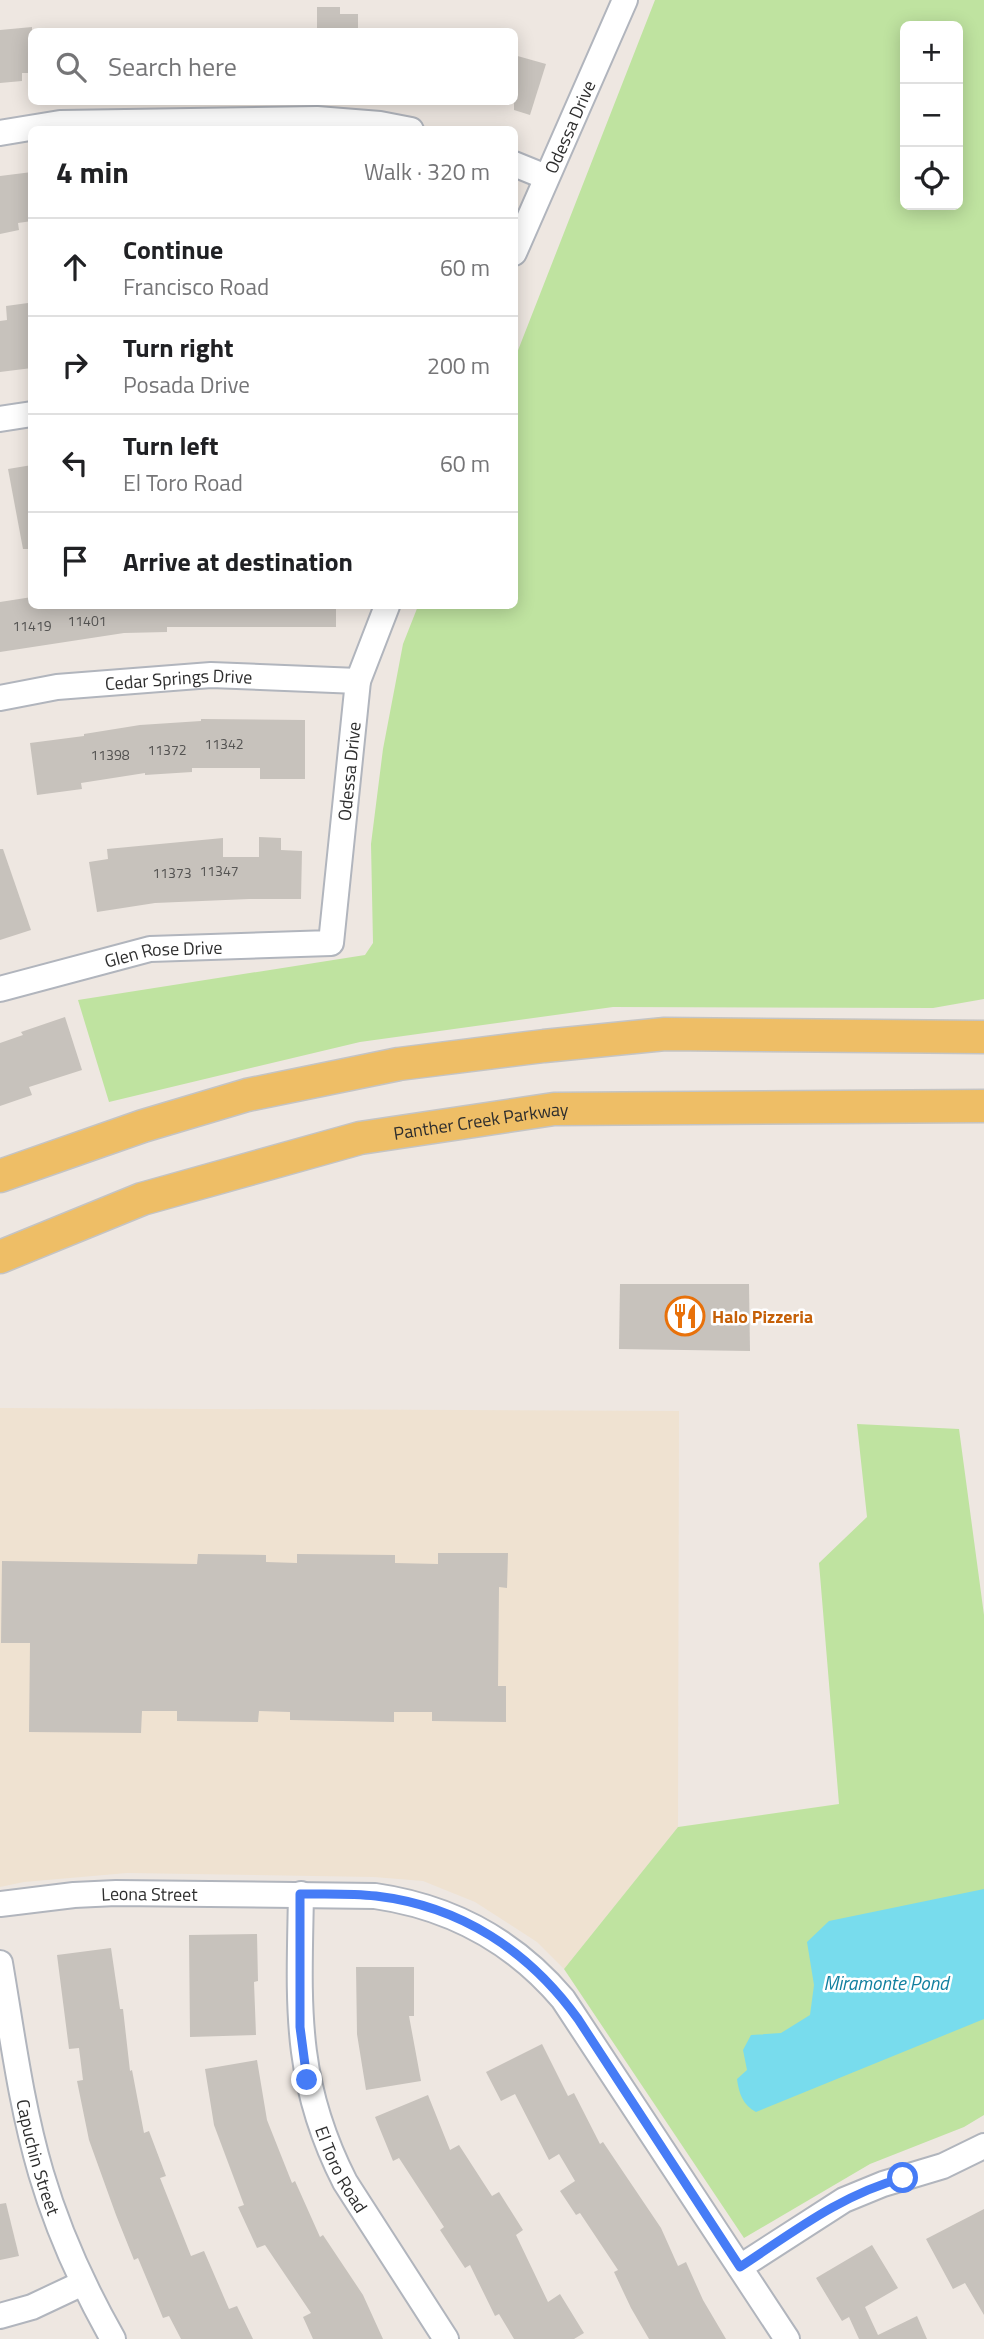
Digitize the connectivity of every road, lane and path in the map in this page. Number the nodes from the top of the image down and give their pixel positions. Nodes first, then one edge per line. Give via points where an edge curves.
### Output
1 (625, 0) edge
2 (42, 126) edge
3 (390, 126) edge
4 (28, 128) edge
5 (0, 133) edge
6 (518, 166) edge
7 (546, 177) junction
8 (518, 244) edge
9 (28, 415) edge
10 (0, 419) edge
11 (386, 609) edge
12 (358, 681) junction
13 (0, 698) edge
14 (331, 943) joint
15 (0, 989) edge
16 (984, 1037) edge
17 (984, 1106) edge
18 (0, 1177) edge
19 (0, 1257) edge
20 (300, 1894) junction
21 (0, 1904) edge
22 (0, 1964) edge
23 (984, 2146) edge
24 (740, 2267) junction
25 (83, 2283) junction
26 (0, 2316) edge
27 (113, 2339) edge
28 (446, 2339) edge
29 (787, 2339) edge

1 - 7 street, Odessa Drive
2 - 3 street via 317,119
4 - 5 street
6 - 7 street
7 - 8 street, Odessa Drive
9 - 10 street
11 - 12 street, Odessa Drive
12 - 13 street, Cedar Springs Drive via 211,676 57,687
12 - 14 street, Odessa Drive
14 - 15 street, Glen Rose Drive via 150,948
16 - 18 main road via 665,1034 400,1064 247,1095
17 - 19 main road, Panther Creek Parkway via 554,1109 360,1138 142,1199
20 - 21 street, Leona Street via 116,1893
20 - 24 street, Leona Street via 375,1896 423,1905 490,1934 530,1964 578,2019
20 - 28 street, El Toro Road via 300,2027 314,2107 345,2182
22 - 25 street, Capuchin Street via 37,2158
23 - 24 street via 943,2166 844,2200
24 - 29 street, Leona Street
25 - 26 street
25 - 27 street, Capuchin Street

